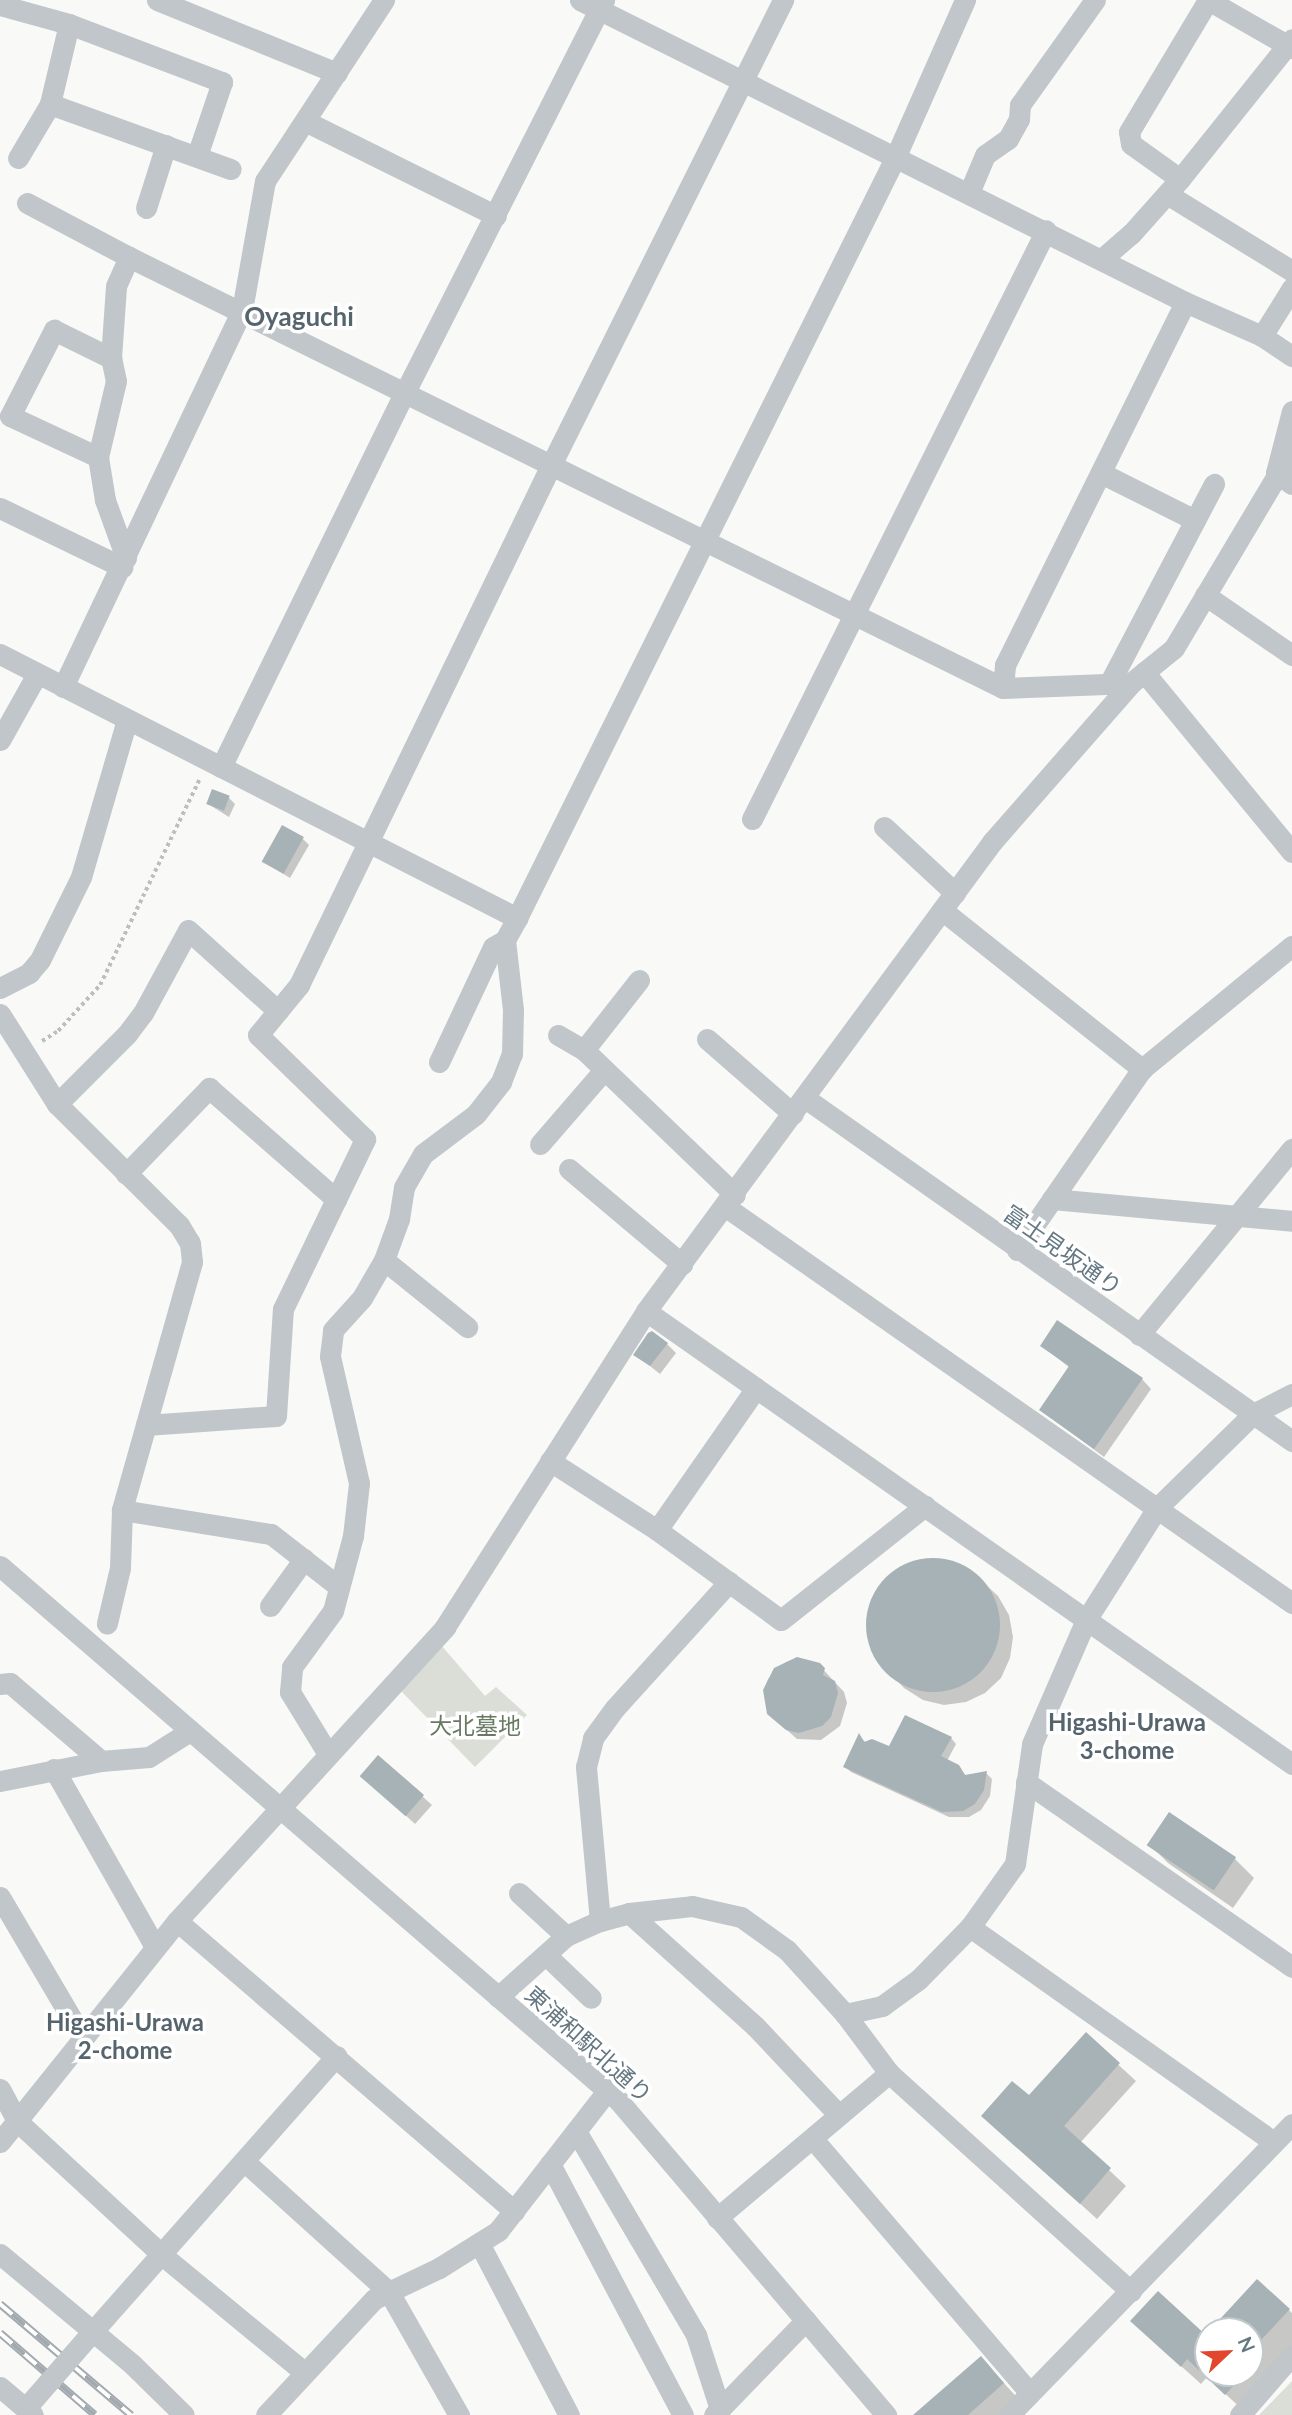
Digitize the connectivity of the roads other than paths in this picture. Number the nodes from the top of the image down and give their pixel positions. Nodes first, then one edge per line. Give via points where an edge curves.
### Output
1 (157, 0) edge
2 (384, 0) edge
3 (783, 0) edge
4 (965, 0) edge
5 (1095, 0) edge
6 (1208, 0) edge
7 (595, 3) edge
8 (0, 5) edge
9 (69, 24) junction
10 (1290, 44) edge
11 (337, 73) junction
12 (742, 81) junction
13 (50, 104) junction
14 (305, 121) junction
15 (166, 145) junction
16 (197, 156) junction
17 (18, 158) dead end
18 (895, 158) junction
19 (231, 169) dead end
20 (1173, 187) junction
21 (969, 193) junction
22 (27, 203) dead end
23 (146, 208) dead end
24 (496, 216) junction
25 (1046, 230) junction
26 (129, 257) junction
27 (1103, 258) junction
28 (1292, 271) edge
29 (1292, 288) edge
30 (1185, 302) junction
31 (242, 310) junction
32 (1262, 337) junction
33 (1292, 356) edge
34 (111, 358) junction
35 (405, 392) junction
36 (1292, 411) edge
37 (1292, 450) edge
38 (98, 457) junction
39 (551, 465) junction
40 (1101, 473) junction
41 (1284, 478) edge
42 (1214, 484) dead end
43 (0, 508) edge
44 (1195, 520) junction
45 (703, 541) junction
46 (124, 562) junction
47 (1205, 595) junction
48 (853, 614) junction
49 (0, 654) edge
50 (1292, 655) edge
51 (37, 674) junction
52 (1138, 678) junction
53 (1109, 684) junction
54 (63, 687) junction
55 (1003, 688) junction
56 (127, 720) junction
57 (0, 740) edge
58 (215, 764) junction
59 (752, 819) dead end
60 (884, 827) dead end
61 (369, 843) junction
62 (1292, 852) edge
63 (955, 893) junction
64 (942, 910) junction
65 (517, 918) junction
66 (505, 940) junction
67 (1292, 946) edge
68 (639, 980) dead end
69 (0, 988) edge
70 (278, 1011) junction
71 (0, 1014) edge
72 (558, 1035) dead end
73 (707, 1039) dead end
74 (584, 1050) junction
75 (439, 1062) dead end
76 (1142, 1069) junction
77 (604, 1070) junction
78 (57, 1104) junction
79 (799, 1106) junction
80 (540, 1144) dead end
81 (1292, 1149) edge
82 (569, 1169) dead end
83 (126, 1174) junction
84 (336, 1199) junction
85 (1052, 1199) junction
86 (730, 1201) junction
87 (1238, 1215) junction
88 (1292, 1221) edge
89 (1017, 1250) junction
90 (384, 1260) junction
91 (682, 1264) junction
92 (646, 1311) junction
93 (467, 1327) dead end
94 (1139, 1335) junction
95 (756, 1388) junction
96 (1292, 1394) edge
97 (1252, 1414) junction
98 (146, 1425) junction
99 (1292, 1441) edge
100 (550, 1461) junction
101 (925, 1506) junction
102 (1157, 1508) junction
103 (122, 1510) junction
104 (657, 1530) junction
105 (304, 1559) junction
106 (0, 1566) edge
107 (729, 1582) junction
108 (339, 1587) junction
109 (1292, 1603) edge
110 (270, 1606) dead end
111 (1086, 1620) junction
112 (107, 1623) dead end
113 (0, 1684) edge
114 (190, 1731) junction
115 (328, 1754) junction
116 (101, 1761) junction
117 (1292, 1764) edge
118 (54, 1769) junction
119 (0, 1781) edge
120 (1026, 1782) junction
121 (278, 1808) junction
122 (519, 1893) dead end
123 (0, 1897) edge
124 (629, 1913) junction
125 (177, 1921) junction
126 (600, 1921) junction
127 (970, 1927) junction
128 (566, 1936) junction
129 (155, 1947) junction
130 (546, 1955) junction
131 (1292, 1967) edge
132 (498, 1997) junction
133 (591, 1998) dead end
134 (845, 2014) junction
135 (82, 2036) junction
136 (336, 2056) junction
137 (889, 2073) junction
138 (0, 2089) edge
139 (607, 2091) junction
140 (839, 2115) junction
141 (17, 2121) junction
142 (1292, 2124) edge
143 (576, 2131) junction
144 (813, 2140) junction
145 (0, 2142) edge
146 (1274, 2142) junction
147 (244, 2161) junction
148 (550, 2164) junction
149 (514, 2211) junction
150 (717, 2218) junction
151 (479, 2243) junction
152 (0, 2254) edge
153 (162, 2255) junction
154 (389, 2292) junction
155 (1130, 2292) junction
156 (806, 2320) junction
157 (90, 2335) junction
158 (1292, 2355) edge
159 (305, 2374) junction
160 (0, 2388) edge
161 (1030, 2393) junction
162 (27, 2410) edge
163 (717, 2412) edge
164 (184, 2415) edge
165 (266, 2415) edge
166 (459, 2415) edge
167 (569, 2415) edge
168 (683, 2415) edge
169 (886, 2415) edge
170 (1009, 2415) edge
171 (1240, 2415) edge

1 - 11 street
2 - 11 street
3 - 12 street
4 - 18 street
5 - 21 street via 1020,105 1019,119 1008,139 985,155
6 - 10 street
6 - 20 street via 1129,132 1131,144
7 - 12 street
7 - 24 street
8 - 9 street
9 - 13 street
9 - 16 street via 222,82
10 - 20 street
11 - 14 street
12 - 18 street
12 - 39 street
13 - 15 street
13 - 17 street
14 - 24 street
14 - 31 street via 265,181
15 - 16 street
15 - 23 street
16 - 19 street
18 - 21 street
18 - 45 street
20 - 27 street
20 - 28 street
21 - 25 street
22 - 26 street
24 - 35 street
25 - 27 street
25 - 48 street
26 - 31 street
26 - 34 street via 116,286
27 - 30 street
29 - 32 street
30 - 32 street
30 - 40 street
31 - 35 street
31 - 46 street
32 - 33 street
34 - 38 street via 116,381
34 - 38 street via 54,330 10,416
35 - 39 street
35 - 58 street
36 - 41 street
37 - 41 street
38 - 46 street via 105,500
39 - 45 street
39 - 61 street
40 - 44 street
40 - 55 street via 1005,665
41 - 47 street
42 - 44 street
43 - 46 street
44 - 53 street
45 - 48 street
45 - 65 street
46 - 54 street
47 - 50 street
47 - 52 street via 1174,648
48 - 55 street
48 - 59 street
49 - 51 street
51 - 54 street
51 - 57 street
52 - 53 street
52 - 62 street
52 - 63 street via 992,842
53 - 55 street
54 - 56 street
56 - 58 street
56 - 69 street via 81,877 40,960 29,973
58 - 61 street
60 - 63 street
61 - 65 street
61 - 70 street via 299,985
63 - 64 street
64 - 76 street
64 - 79 street
65 - 66 street
66 - 75 street via 493,947
66 - 90 street via 513,1010 512,1054 505,1073 476,1114 423,1154 404,1187 399,1219
67 - 76 street
68 - 74 street
70 - 78 street via 188,930 143,1013
70 - 84 street via 258,1035 365,1139
71 - 78 street
72 - 74 street
73 - 79 street, 富士見坂通り
74 - 77 street
76 - 85 street
77 - 80 street
77 - 86 street
78 - 83 street
79 - 86 street
79 - 89 street, 富士見坂通り
81 - 87 street
82 - 91 street
83 - 84 street via 209,1088
83 - 98 street via 179,1225 190,1243 192,1262
84 - 98 street via 283,1309 276,1416
85 - 87 street
85 - 89 street
86 - 91 street
86 - 102 street
87 - 88 street
87 - 94 street
89 - 94 street, 富士見坂通り
90 - 93 street
90 - 108 street via 362,1298 333,1330 330,1356 359,1483 353,1536
91 - 92 street
92 - 95 street
92 - 100 street
94 - 97 street, 富士見坂通り
95 - 101 street
95 - 104 street
96 - 97 street
97 - 99 street, 富士見坂通り
97 - 102 street
98 - 103 street
100 - 104 street
100 - 115 street via 445,1627
101 - 107 street via 781,1620
101 - 111 street
102 - 109 street
102 - 111 street
103 - 105 street via 271,1534
103 - 112 street via 120,1568
104 - 107 street
105 - 108 street
105 - 110 street
106 - 114 street, 東浦和駅北通り
107 - 126 street via 593,1738 586,1768
108 - 115 street via 333,1611 292,1667 290,1692
111 - 117 street
111 - 120 street via 1032,1744
113 - 116 street via 10,1683
114 - 116 street via 149,1757
114 - 121 street, 東浦和駅北通り
115 - 121 street
116 - 118 street
118 - 119 street
118 - 129 street
120 - 127 street via 1015,1864
120 - 131 street
121 - 125 street
121 - 132 street, 東浦和駅北通り
122 - 128 street
123 - 135 street
124 - 126 street
124 - 134 street via 692,1906 741,1917 788,1950
124 - 140 street via 754,2026
125 - 129 street
125 - 136 street
126 - 128 street
127 - 134 street via 919,1979 882,2006
127 - 146 street
128 - 130 street
129 - 135 street
130 - 132 street
130 - 133 street
132 - 139 street, 東浦和駅北通り
134 - 137 street
135 - 141 street
136 - 147 street
136 - 149 street
137 - 140 street
137 - 155 street
138 - 141 street
139 - 143 street
139 - 150 street, 東浦和駅北通り
140 - 144 street
141 - 145 street
141 - 153 street
142 - 146 street
143 - 148 street
143 - 163 street via 696,2334
144 - 150 street
144 - 161 street
146 - 155 street
147 - 153 street
147 - 154 street
148 - 149 street
148 - 168 street
149 - 151 street via 498,2231
150 - 156 street, 東浦和駅北通り
151 - 154 street
151 - 167 street
152 - 157 street
153 - 157 street
153 - 159 street
154 - 159 street via 374,2299
154 - 166 street
155 - 161 street
156 - 163 street
156 - 169 street, 東浦和駅北通り
157 - 162 street, bridge
157 - 164 street via 133,2365
158 - 171 street
159 - 165 street
160 - 162 street
161 - 170 street

